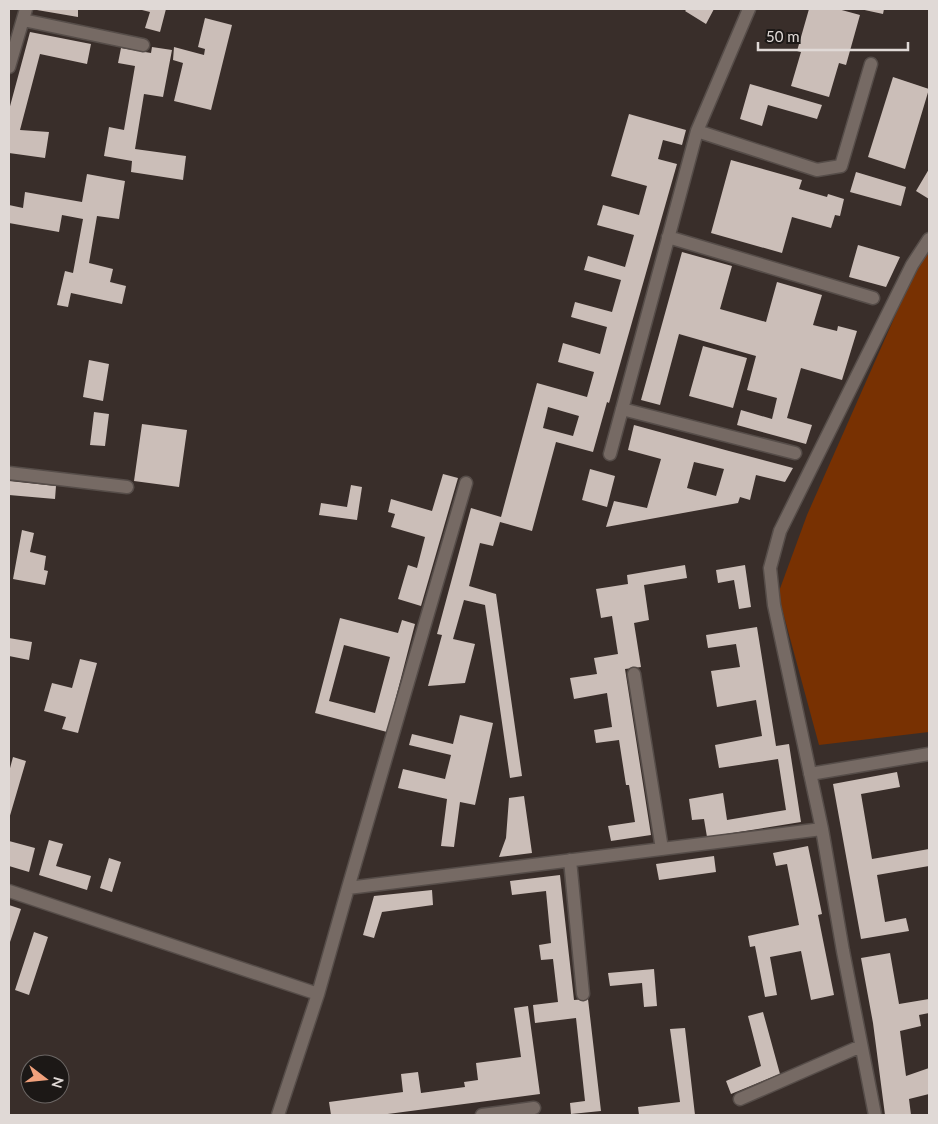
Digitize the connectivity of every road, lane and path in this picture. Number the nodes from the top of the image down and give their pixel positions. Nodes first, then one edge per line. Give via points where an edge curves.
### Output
1 (749, 9) edge
2 (24, 14) edge
3 (144, 45) dead end
4 (871, 64) dead end
5 (9, 67) edge
6 (697, 131) junction
7 (668, 237) junction
8 (929, 239) edge
9 (873, 298) dead end
10 (622, 409) junction
11 (795, 453) dead end
12 (610, 454) dead end
13 (9, 473) edge
14 (466, 483) dead end
15 (127, 487) dead end
16 (634, 674) dead end
17 (929, 754) edge
18 (810, 774) junction
19 (822, 829) junction
20 (662, 849) junction
21 (570, 860) junction
22 (348, 888) junction
23 (9, 890) edge
24 (318, 994) junction
25 (583, 994) dead end
26 (862, 1046) junction
27 (740, 1100) dead end
28 (534, 1108) dead end
29 (278, 1115) edge
30 (482, 1115) edge
31 (875, 1115) edge

1 - 6 street
2 - 3 street
2 - 5 street
4 - 6 street via 841,166 817,170
6 - 7 street
7 - 9 street
7 - 10 street
8 - 18 street via 912,265 780,531 770,568 774,605
10 - 11 street
10 - 12 street
13 - 15 street
14 - 22 street
16 - 20 street
17 - 18 street
18 - 19 street
19 - 20 street
19 - 26 street
20 - 21 street
21 - 22 street
21 - 25 street
22 - 24 street
23 - 24 street
24 - 29 street
26 - 27 street
26 - 31 street
28 - 30 street

